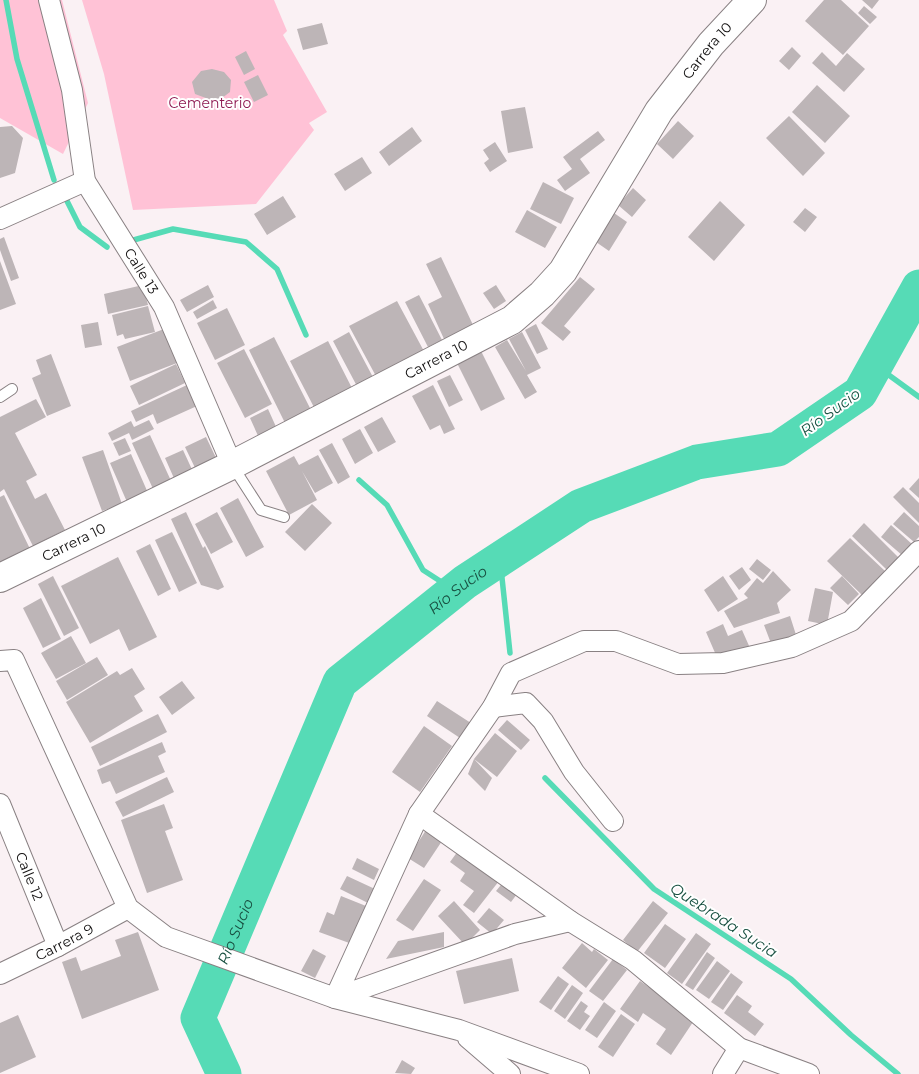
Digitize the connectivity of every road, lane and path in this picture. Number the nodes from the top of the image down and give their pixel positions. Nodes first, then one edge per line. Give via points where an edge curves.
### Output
1 (49, 0) edge
2 (752, 0) edge
3 (84, 180) junction
4 (0, 218) edge
5 (12, 389) dead end
6 (0, 397) edge
7 (232, 465) junction
8 (284, 517) dead end
9 (919, 551) edge
10 (0, 578) edge
11 (0, 661) edge
12 (493, 707) junction
13 (0, 804) edge
14 (420, 814) junction
15 (613, 821) dead end
16 (128, 908) junction
17 (570, 921) junction
18 (58, 946) junction
19 (0, 974) edge
20 (335, 998) junction
21 (459, 1030) junction
22 (739, 1048) junction
23 (510, 1074) edge
24 (579, 1074) edge
25 (723, 1074) edge
26 (809, 1074) edge

1 - 3 street, Calle 13 via 72,90
2 - 7 main road, Carrera 10 via 711,44 659,111 563,271 542,294 512,320
3 - 4 street
3 - 7 street, Calle 13 via 164,307
5 - 6 lane
7 - 8 lane, Calle 13 via 261,510
7 - 10 main road, Carrera 10
9 - 12 street via 852,620 792,647 723,663 678,664 616,641 584,641 511,673
11 - 16 street via 14,660
12 - 14 street
12 - 15 street via 526,703
13 - 18 street, Calle 12
14 - 17 street
14 - 20 street
16 - 18 street, Carrera 9
16 - 20 street via 166,937
17 - 20 street via 515,934
17 - 22 street via 633,960
18 - 19 street, Carrera 9
20 - 21 street
21 - 23 street
21 - 24 street
22 - 25 street
22 - 26 street

